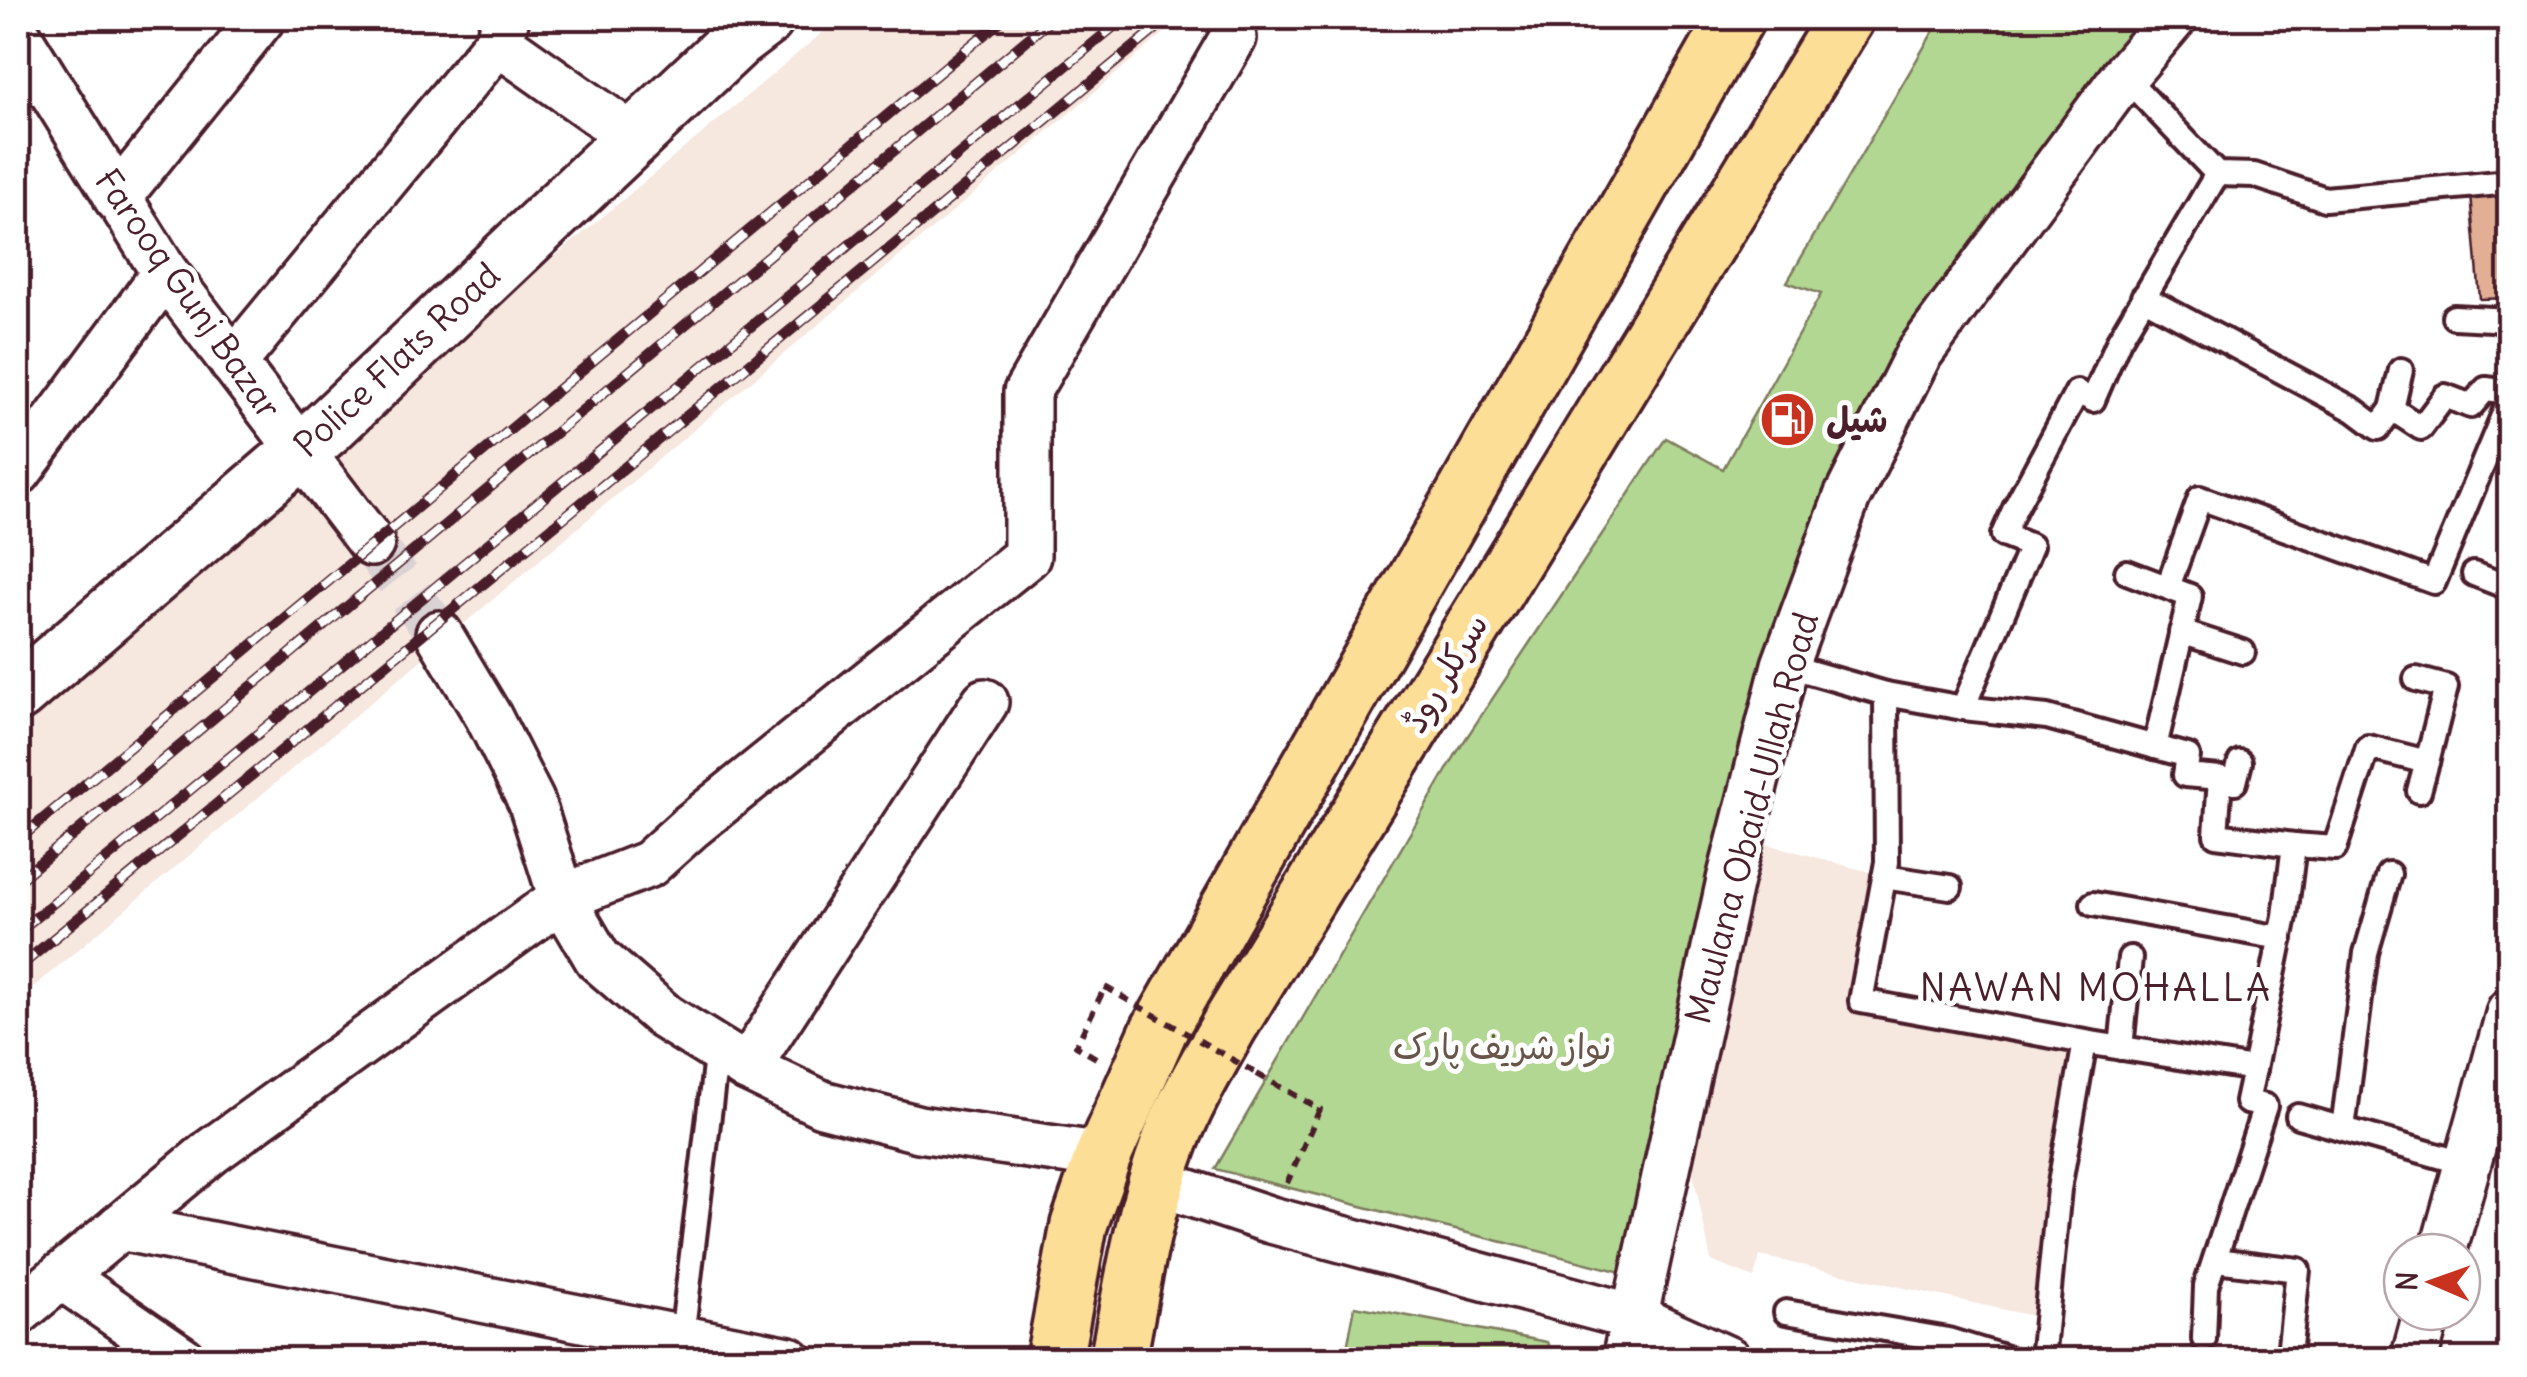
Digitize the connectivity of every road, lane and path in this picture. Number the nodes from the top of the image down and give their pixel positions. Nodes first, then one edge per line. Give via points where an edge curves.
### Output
1 (262, 18) edge
2 (766, 18) edge
3 (1736, 18) edge
4 (1846, 18) edge
5 (2173, 18) edge
6 (502, 30) edge
7 (18, 36) edge
8 (1233, 38) dead end
9 (2124, 76) junction
10 (634, 138) junction
11 (2217, 174) junction
12 (1645, 179) junction
13 (2510, 182) edge
14 (116, 198) junction
15 (1720, 225) junction
16 (165, 273) junction
17 (2143, 297) junction
18 (2454, 317) dead end
19 (2510, 320) edge
20 (232, 364) junction
21 (2401, 370) dead end
22 (2510, 396) edge
23 (2392, 409) junction
24 (302, 450) junction
25 (18, 472) edge
26 (371, 543) tunnel mouth
27 (2126, 572) dead end
28 (2474, 574) dead end
29 (2168, 587) junction
30 (2510, 588) edge
31 (2182, 632) junction
32 (439, 634) tunnel mouth
33 (2244, 652) dead end
34 (1784, 665) junction
35 (2416, 678) dead end
36 (18, 693) edge
37 (1886, 694) junction
38 (985, 702) dead end
39 (1963, 708) junction
40 (2155, 747) junction
41 (2240, 762) dead end
42 (2427, 762) junction
43 (2220, 778) junction
44 (2419, 791) dead end
45 (2294, 845) junction
46 (2390, 874) dead end
47 (1884, 878) junction
48 (1950, 887) dead end
49 (562, 898) junction
50 (2093, 904) dead end
51 (2281, 938) junction
52 (2130, 958) dead end
53 (2510, 1011) edge
54 (2085, 1042) junction
55 (1076, 1046) dead end
56 (2121, 1048) junction
57 (732, 1058) junction
58 (2254, 1069) junction
59 (2498, 1092) edge
60 (2298, 1116) dead end
61 (2343, 1128) junction
62 (1306, 1140) dead end
63 (1103, 1156) junction
64 (2467, 1164) junction
65 (1156, 1182) junction
66 (120, 1227) junction
67 (2448, 1232) edge
68 (2216, 1260) junction
69 (61, 1276) junction
70 (18, 1312) edge
71 (1786, 1312) dead end
72 (2421, 1332) edge
73 (1629, 1338) edge
74 (2204, 1339) dead end
75 (2290, 1346) dead end
76 (679, 1348) edge
77 (183, 1360) edge
78 (788, 1360) edge
79 (1054, 1360) edge
80 (1118, 1360) edge
81 (1728, 1360) edge
82 (2013, 1360) edge
83 (2042, 1360) edge
84 (2414, 1360) edge

1 - 14 street
2 - 10 street, Police Flats Road
3 - 12 main road, سرکلر روڈ
4 - 15 main road, سرکلر روڈ
5 - 9 street, Maulana Obaid-Ullah Road
6 - 10 street
6 - 20 street
7 - 14 street, Farooq Gunj Bazar
8 - 49 street via 1027,392 1026,556 648,864
9 - 11 lane
9 - 34 street, Maulana Obaid-Ullah Road via 1918,355 1847,496
10 - 24 street, Police Flats Road
11 - 13 lane via 2254,175 2325,200
11 - 17 lane
12 - 15 main road
12 - 63 main road, سرکلر روڈ via 1159,1030
14 - 16 street, Farooq Gunj Bazar
15 - 65 main road, سرکلر روڈ via 1230,1026 1192,1093
16 - 20 street, Farooq Gunj Bazar
16 - 25 street
17 - 23 lane via 2378,428
17 - 39 lane via 2094,400 2077,392 2003,535 2032,546
18 - 19 lane
20 - 24 street, Farooq Gunj Bazar
21 - 23 lane
22 - 23 lane via 2486,389 2470,406 2445,396 2421,428
22 - 29 lane via 2434,582 2200,498
24 - 26 street, Farooq Gunj Bazar
24 - 36 street, Police Flats Road
27 - 29 lane
28 - 30 lane
29 - 31 lane via 2190,596
31 - 33 lane
31 - 40 lane
32 - 49 street via 531,801
34 - 37 lane
34 - 73 street, Maulana Obaid-Ullah Road
35 - 42 lane via 2446,688
37 - 39 lane
37 - 47 lane
38 - 57 street
39 - 40 lane via 2047,718
40 - 43 lane via 2188,756 2185,775
41 - 43 lane via 2235,782
42 - 44 lane
42 - 45 lane via 2368,747 2336,848
43 - 45 lane via 2216,835
45 - 51 lane
46 - 61 lane via 2366,953
47 - 48 lane
47 - 54 lane via 1861,1001
49 - 57 street via 598,959 665,1017
49 - 66 street via 212,1150
50 - 51 lane
51 - 58 lane
52 - 56 lane
53 - 59 street
54 - 56 lane
54 - 83 lane via 2060,1189
55 - 62 path, bridge via 1105,988 1320,1110
56 - 58 lane
57 - 63 street via 822,1104 919,1129
57 - 76 lane
58 - 68 lane via 2247,1102 2265,1106
59 - 64 street
60 - 61 lane
61 - 64 lane
63 - 79 main road, سرکلر روڈ via 1080,1226
64 - 67 street
65 - 73 street
65 - 80 main road, سرکلر روڈ
66 - 69 street
66 - 76 street
68 - 74 lane via 2206,1286
68 - 75 lane via 2298,1270
69 - 70 street
69 - 77 street
71 - 82 lane via 1948,1340
72 - 84 street
73 - 81 street
76 - 78 street

